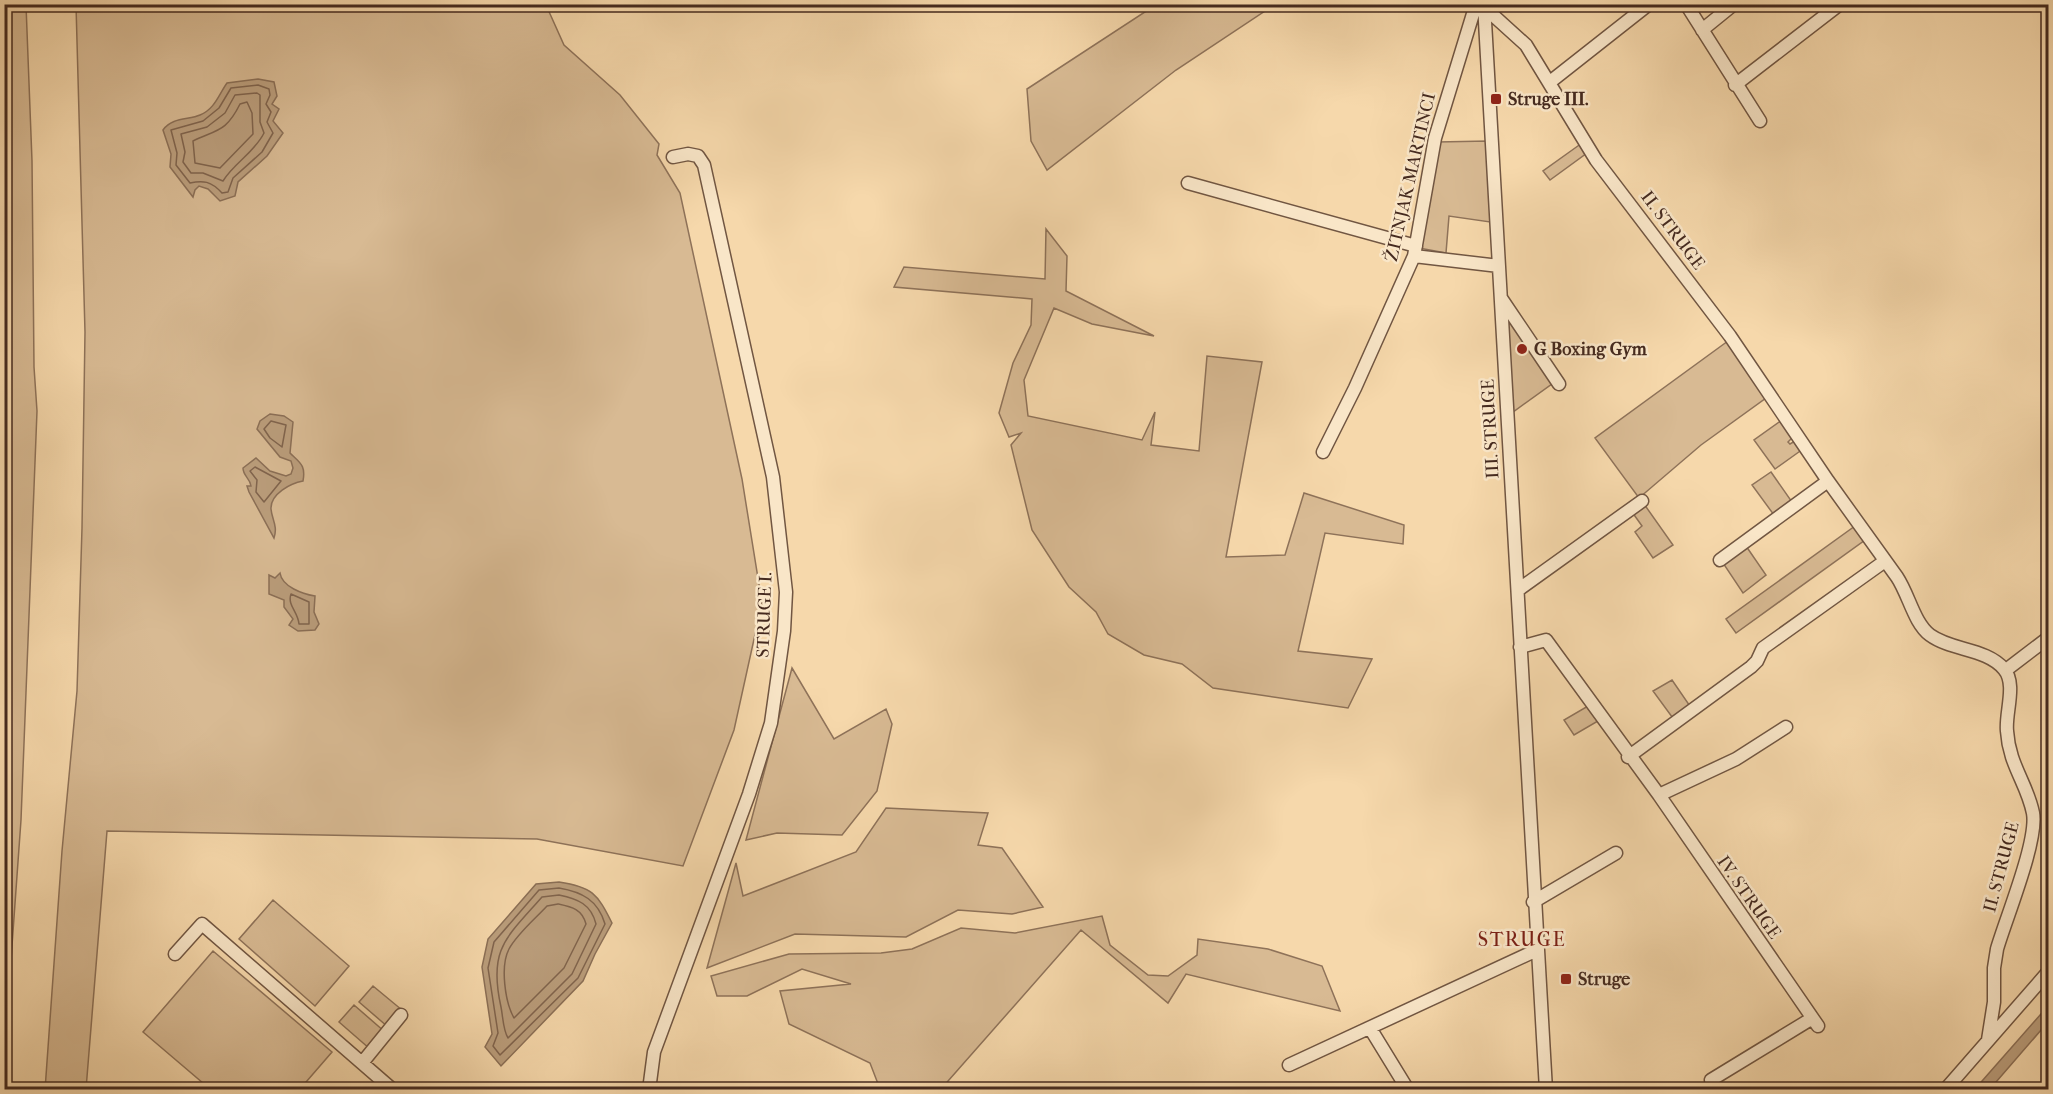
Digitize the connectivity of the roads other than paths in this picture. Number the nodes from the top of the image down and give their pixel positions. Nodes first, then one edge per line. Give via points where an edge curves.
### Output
1 (1649, 4) edge
2 (1686, 4) edge
3 (1734, 4) edge
4 (1840, 4) edge
5 (1481, 5) edge
6 (1702, 30) junction
7 (1550, 82) junction
8 (1736, 85) junction
9 (1760, 121) dead end
10 (672, 157) dead end
11 (1188, 183) dead end
12 (1415, 251) junction
13 (1499, 266) junction
14 (1500, 297) junction
15 (1559, 384) dead end
16 (1323, 452) dead end
17 (1828, 481) junction
18 (1641, 501) dead end
19 (1720, 560) dead end
20 (1885, 561) junction
21 (1518, 590) junction
22 (2049, 638) edge
23 (1520, 647) junction
24 (2006, 670) junction
25 (1786, 727) dead end
26 (1628, 757) junction
27 (1659, 795) junction
28 (1616, 853) dead end
29 (1533, 902) junction
30 (1537, 950) junction
31 (175, 954) dead end
32 (2049, 972) edge
33 (1994, 1002) junction
34 (2019, 1005) junction
35 (401, 1015) dead end
36 (1370, 1028) junction
37 (1988, 1040) junction
38 (362, 1063) junction
39 (1289, 1065) dead end
40 (1712, 1080) dead end
41 (393, 1089) edge
42 (649, 1089) edge
43 (1408, 1089) edge
44 (1546, 1089) edge
45 (1945, 1089) edge

1 - 7 street
2 - 6 street
3 - 6 street
4 - 8 street
5 - 7 street, II. STRUGE via 1526,45
5 - 12 street, ŽITNJAK MARTINCI via 1435,138
5 - 13 street, III. STRUGE
6 - 8 street
7 - 17 street, II. STRUGE via 1596,160 1730,336
8 - 9 street
10 - 42 street, STRUGE I. via 698,156 704,165 773,477 786,592 771,723 654,1052
11 - 12 street
12 - 13 street
12 - 16 street, ŽITNJAK MARTINCI
13 - 14 street, III. STRUGE
14 - 15 street
14 - 21 street, III. STRUGE
17 - 19 street
17 - 20 street, II. STRUGE
18 - 21 street
20 - 24 street, II. STRUGE via 1908,593 1919,624 1930,636 1986,656
20 - 26 street via 1763,648 1757,661
21 - 23 street, III. STRUGE
22 - 24 street
23 - 26 street, IV. STRUGE via 1546,640
23 - 29 street, III. STRUGE
24 - 33 street, II. STRUGE via 2010,681 2008,749 2030,803 2034,826 1997,948
25 - 27 street via 1736,759
26 - 27 street, IV. STRUGE
27 - 40 street, IV. STRUGE via 1814,1022
28 - 29 street
29 - 30 street, III. STRUGE
30 - 36 street
30 - 44 street, III. STRUGE
31 - 38 street via 202,924
32 - 34 street
33 - 34 street
33 - 37 street, II. STRUGE
34 - 37 street
35 - 38 street
36 - 39 street
36 - 43 street
37 - 45 street
38 - 41 street

